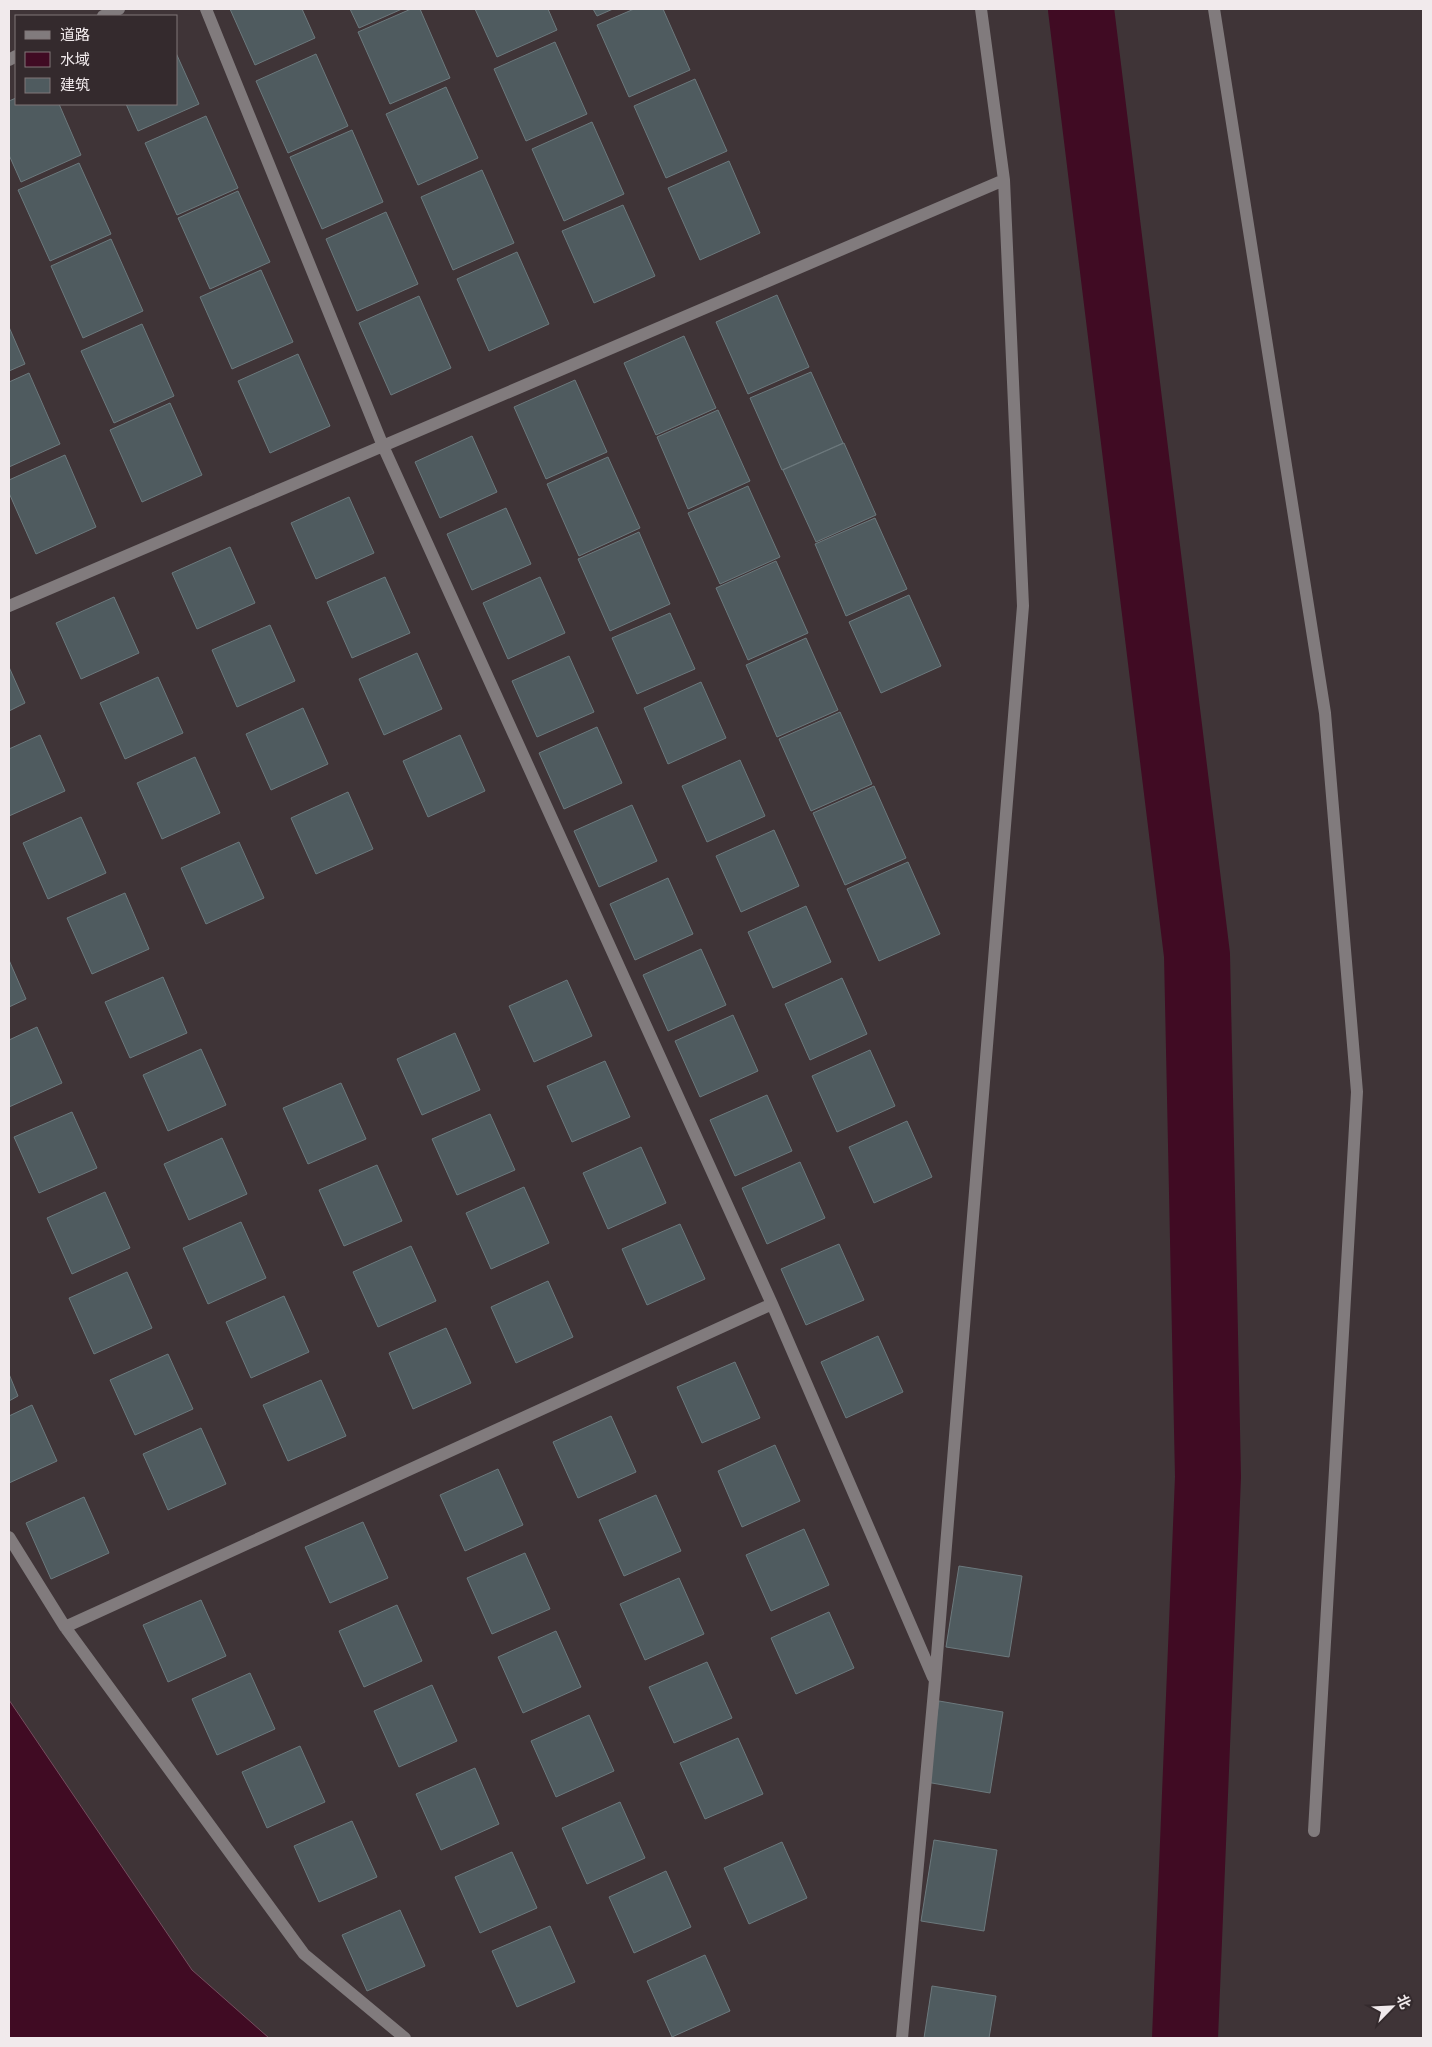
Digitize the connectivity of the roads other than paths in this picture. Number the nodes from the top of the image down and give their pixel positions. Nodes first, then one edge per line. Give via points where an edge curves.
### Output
1 (119, 9) edge
2 (206, 9) edge
3 (981, 9) edge
4 (1214, 9) edge
5 (104, 15) edge
6 (1004, 180) junction
7 (383, 446) junction
8 (9, 606) edge
9 (772, 1304) junction
10 (9, 1536) edge
11 (65, 1627) junction
12 (935, 1680) junction
13 (1314, 1831) dead end
14 (406, 2038) edge
15 (902, 2038) edge

1 - 5 street
2 - 7 street
3 - 6 street
4 - 13 street via 1325,713 1357,1092
6 - 7 street
6 - 12 street via 1023,606
7 - 8 street
7 - 9 street
9 - 11 street
9 - 12 street
10 - 11 street
11 - 14 street via 304,1954
12 - 15 street

